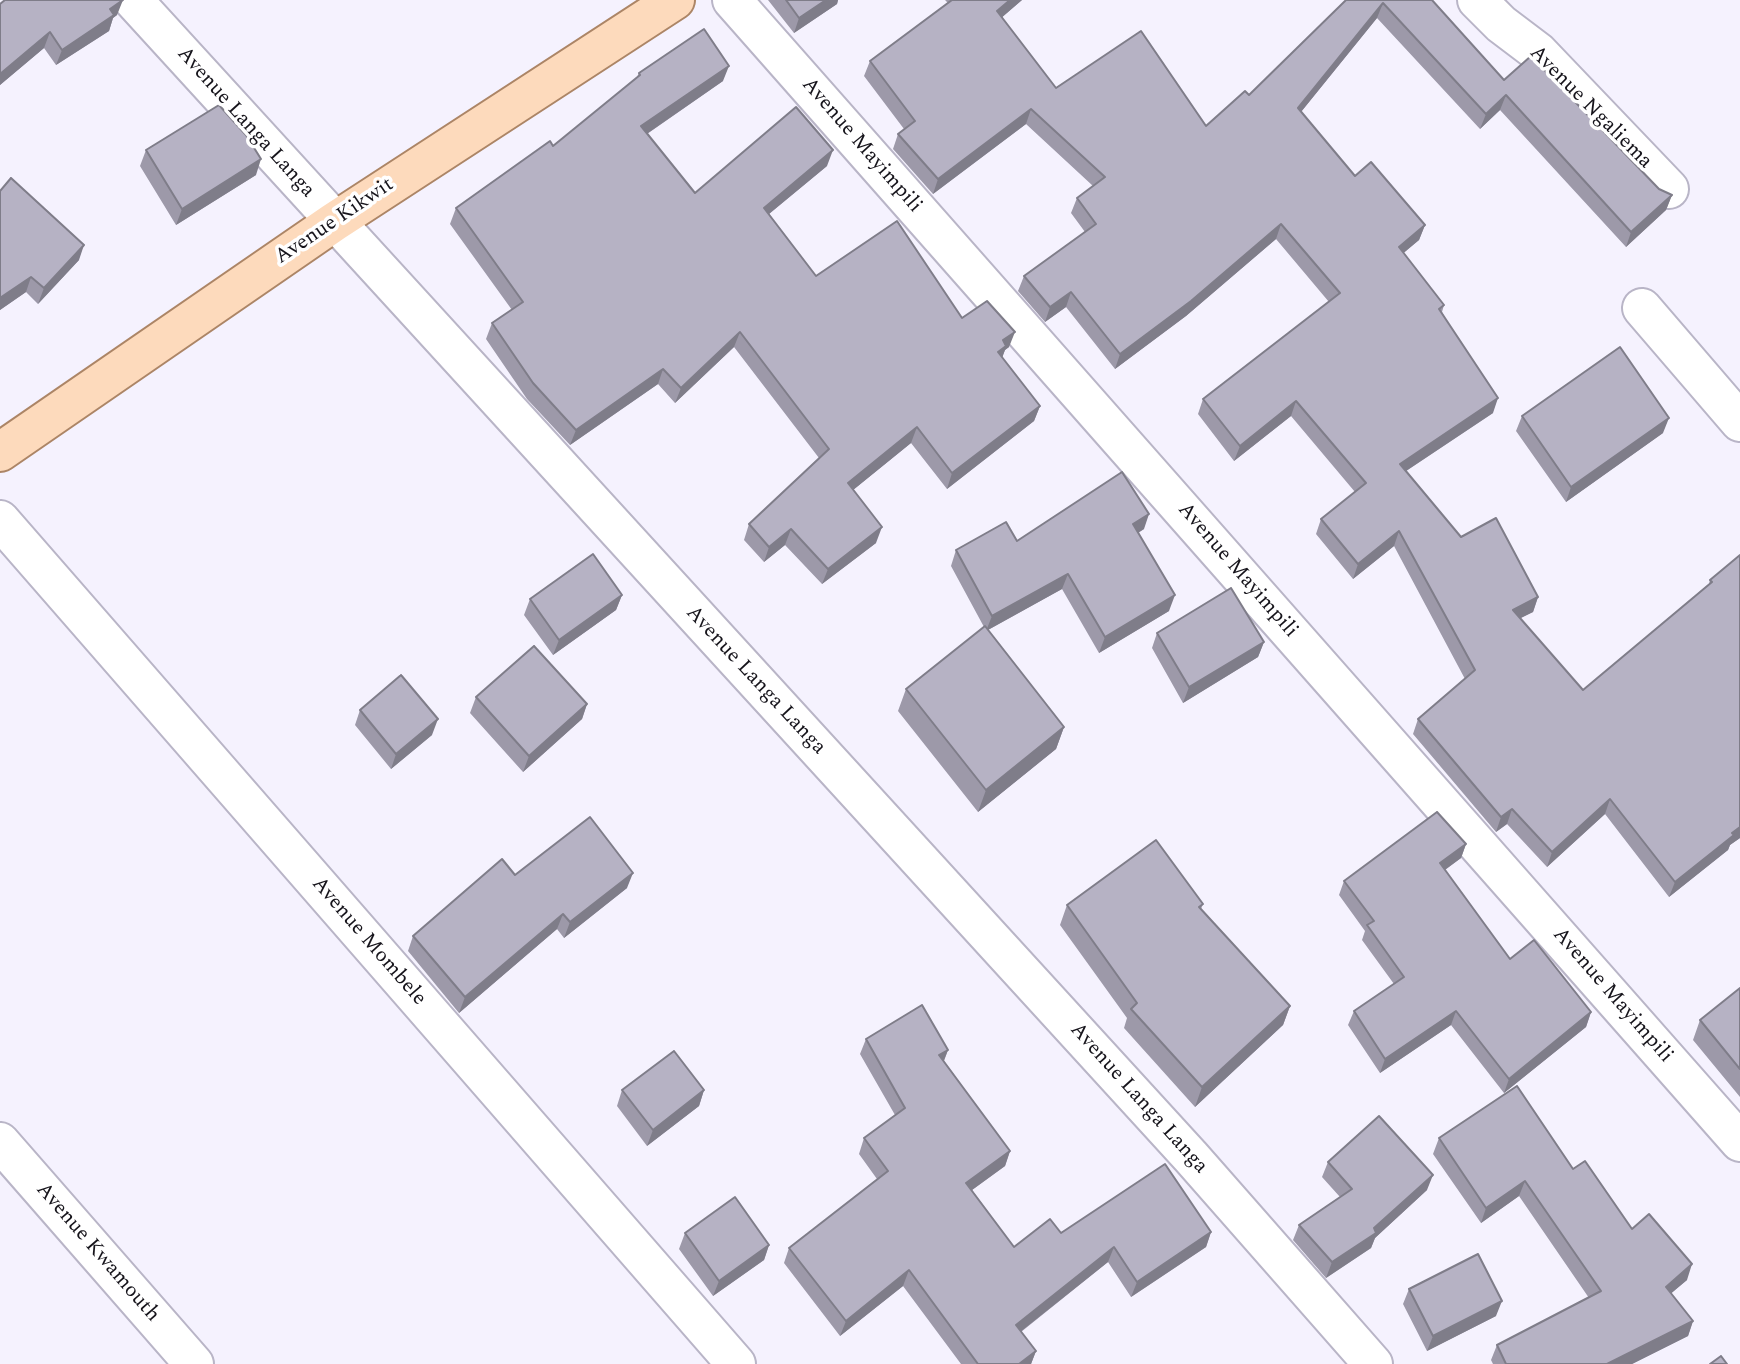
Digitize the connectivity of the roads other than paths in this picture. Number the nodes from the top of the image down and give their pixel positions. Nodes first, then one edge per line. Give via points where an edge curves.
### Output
1 (133, 0) edge
2 (675, 0) edge
3 (732, 0) edge
4 (1477, 0) edge
5 (1670, 190) dead end
6 (334, 222) junction
7 (1642, 308) dead end
8 (1740, 422) edge
9 (0, 452) edge
10 (0, 520) edge
11 (0, 1142) edge
12 (1740, 1142) edge
13 (194, 1364) edge
14 (736, 1364) edge
15 (1373, 1364) edge

1 - 6 street, Avenue Langa Langa
2 - 6 main road, Avenue Kikwit
3 - 12 street, Avenue Mayimpili
4 - 5 street, Avenue Ngaliema via 1538,52
6 - 9 main road, Avenue Kikwit
6 - 15 street, Avenue Langa Langa via 1191,1157
7 - 8 street
10 - 14 street, Avenue Mombele
11 - 13 street, Avenue Kwamouth

